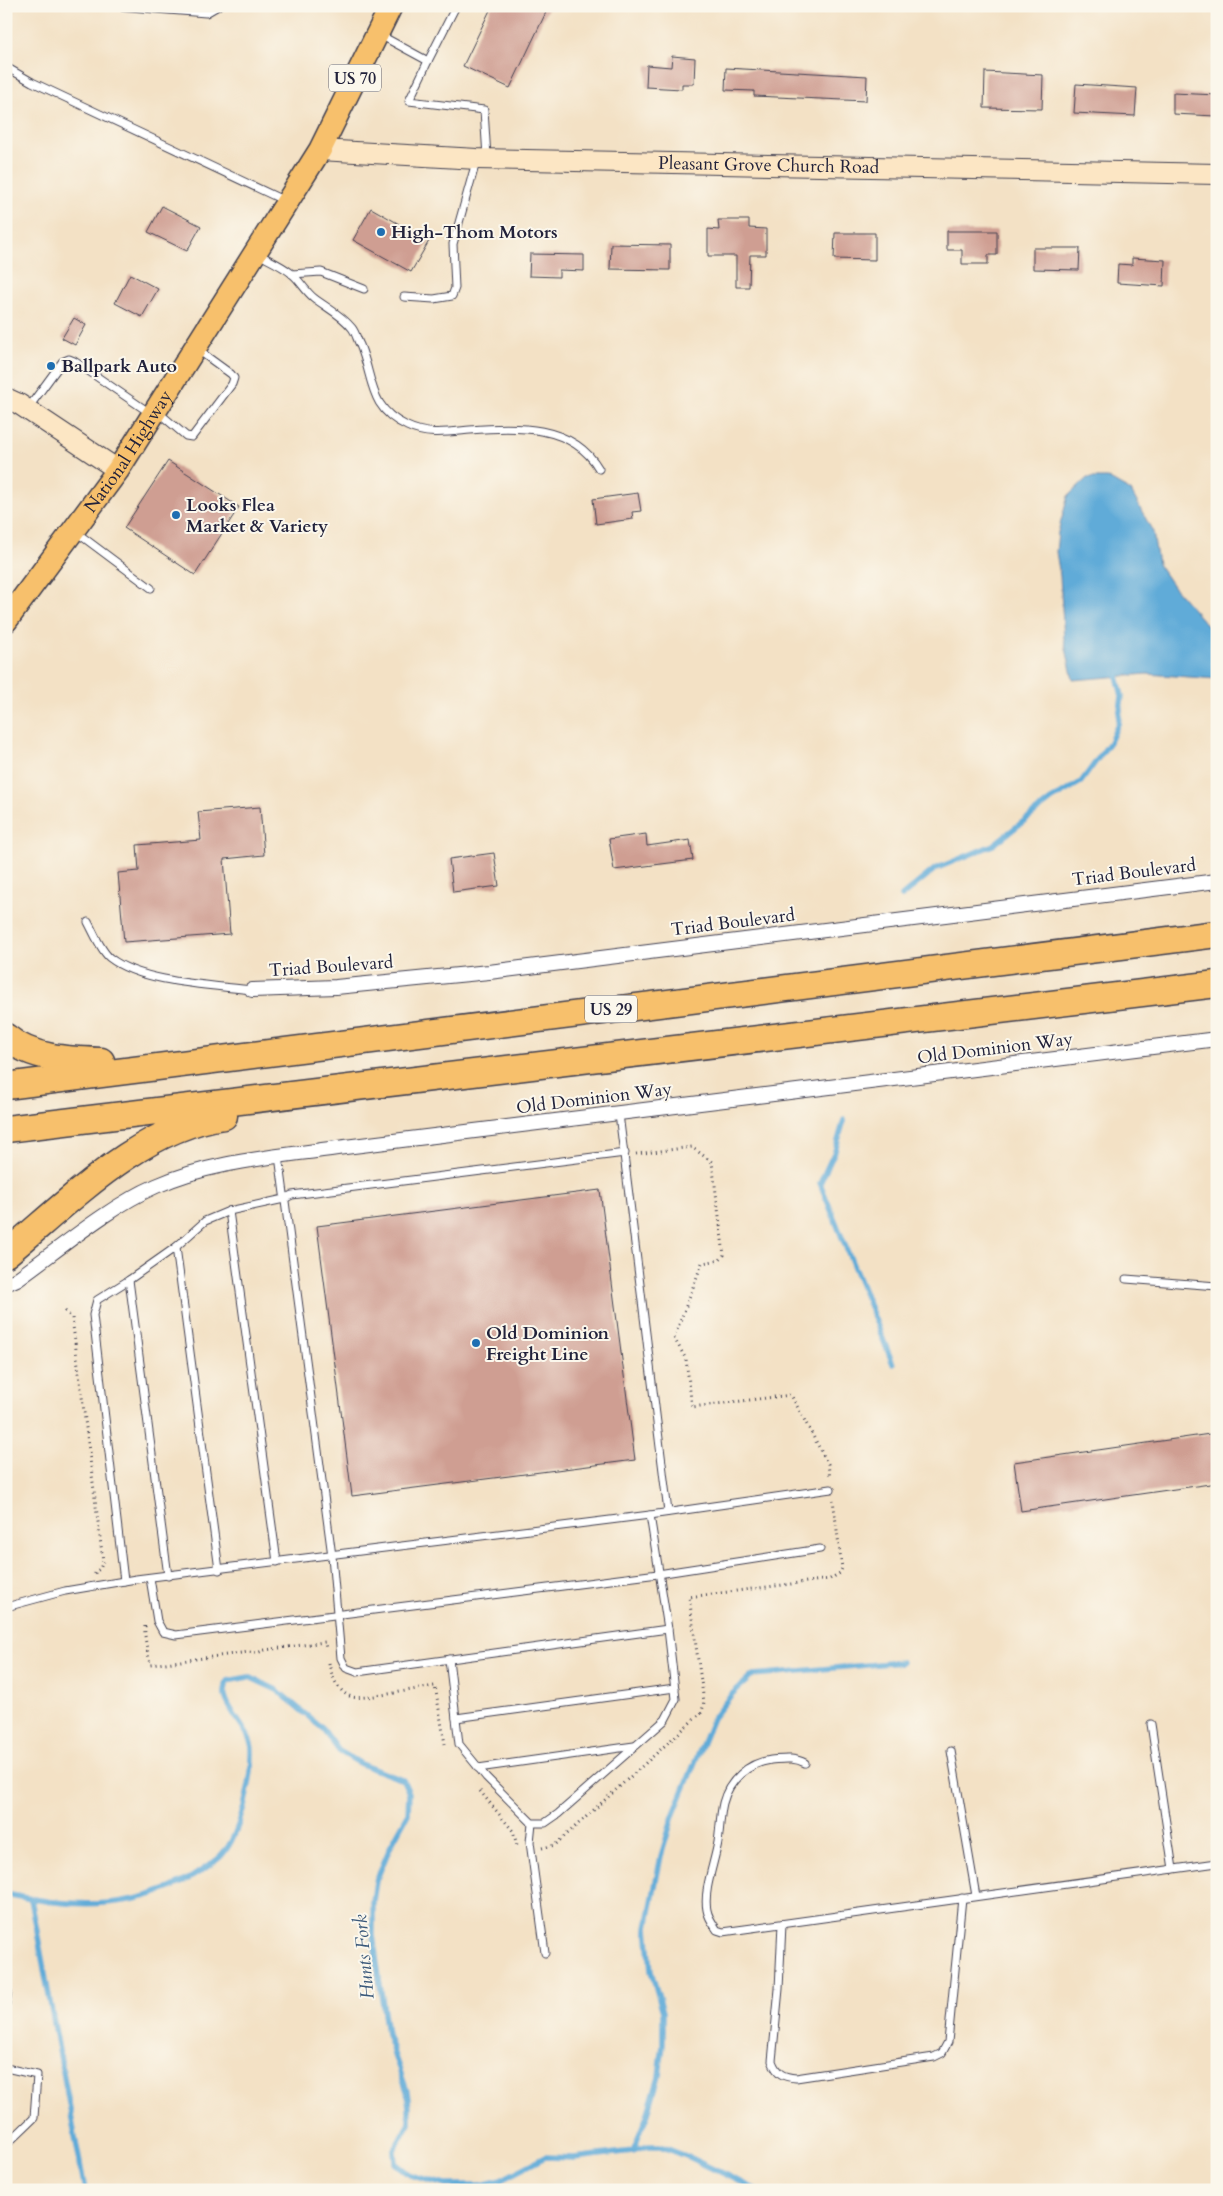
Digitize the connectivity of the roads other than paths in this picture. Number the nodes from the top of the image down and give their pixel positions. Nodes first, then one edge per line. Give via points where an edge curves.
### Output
1 (117, 6) edge
2 (218, 6) edge
3 (391, 6) edge
4 (456, 6) edge
5 (377, 34) junction
6 (428, 60) junction
7 (6, 67) edge
8 (320, 150) junction
9 (482, 159) junction
10 (1217, 174) edge
11 (287, 202) junction
12 (255, 252) junction
13 (292, 274) junction
14 (364, 289) dead end
15 (404, 297) dead end
16 (195, 349) junction
17 (6, 398) edge
18 (27, 410) junction
19 (155, 413) junction
20 (599, 469) dead end
21 (118, 470) junction
22 (73, 531) junction
23 (151, 588) dead end
24 (6, 621) edge
25 (1217, 881) edge
26 (88, 922) dead end
27 (1217, 934) edge
28 (1217, 984) edge
29 (252, 990) joint
30 (6, 1036) edge
31 (1217, 1039) edge
32 (186, 1062) junction
33 (422, 1079) junction
34 (6, 1086) edge
35 (619, 1114) junction
36 (6, 1129) edge
37 (625, 1153) junction
38 (279, 1156) junction
39 (284, 1199) junction
40 (229, 1211) junction
41 (176, 1247) junction
42 (6, 1254) edge
43 (1126, 1279) dead end
44 (129, 1280) junction
45 (6, 1284) edge
46 (1217, 1286) edge
47 (831, 1489) dead end
48 (668, 1512) junction
49 (650, 1515) junction
50 (820, 1549) dead end
51 (332, 1556) junction
52 (277, 1562) junction
53 (219, 1570) junction
54 (658, 1574) junction
55 (168, 1576) junction
56 (150, 1578) junction
57 (124, 1581) junction
58 (6, 1607) edge
59 (337, 1615) junction
60 (668, 1629) junction
61 (449, 1659) junction
62 (675, 1688) junction
63 (456, 1718) junction
64 (1151, 1724) dead end
65 (634, 1746) junction
66 (950, 1751) dead end
67 (805, 1763) dead end
68 (478, 1768) junction
69 (532, 1823) junction
70 (1217, 1863) edge
71 (1173, 1869) junction
72 (976, 1896) junction
73 (962, 1898) junction
74 (782, 1924) junction
75 (545, 1953) dead end
76 (7, 1991) edge
77 (6, 2004) edge
78 (6, 2068) edge
79 (6, 2144) edge

1 - 2 lane via 206,13
3 - 5 main road, US 70
4 - 6 lane
5 - 6 lane
5 - 8 main road, US 70
6 - 9 lane via 410,101 484,110
7 - 11 lane
8 - 9 street, Pleasant Grove Church Road
8 - 11 main road, National Highway / US 70
9 - 10 street, Pleasant Grove Church Road
9 - 15 lane via 453,244 455,288 452,296 434,299
11 - 12 main road, National Highway / US 70
12 - 13 lane
12 - 16 main road, National Highway / US 70
13 - 14 lane via 321,272
13 - 20 lane via 312,297 341,316 353,329 376,400 388,415 408,427 433,434 491,429 528,429 558,434 582,446
16 - 19 main road, National Highway / US 70
16 - 19 lane via 231,374 234,378 232,384 192,437
17 - 18 street
18 - 19 lane via 62,362 69,359
18 - 21 street
19 - 21 main road, National Highway / US 70
21 - 22 main road, National Highway / US 70
22 - 23 lane
22 - 24 main road, National Highway / US 70
25 - 29 street, Triad Boulevard via 489,972 336,987
26 - 29 lane via 109,958 138,973
27 - 32 highway, US 29
28 - 33 highway
30 - 32 highway via 34,1052 54,1058
31 - 35 street, Old Dominion Way
32 - 34 highway, US 29
33 - 36 highway
33 - 42 highway via 266,1111 208,1118 157,1137 124,1157
35 - 37 lane
35 - 38 street, Old Dominion Way
37 - 39 lane
37 - 48 lane
38 - 39 lane
38 - 45 street, Old Dominion Way via 223,1165 154,1186 116,1208
39 - 40 lane
39 - 51 lane
40 - 41 lane via 205,1221
40 - 52 lane
41 - 44 lane
41 - 53 lane
43 - 46 lane
44 - 55 lane
44 - 57 lane via 96,1300 92,1315
47 - 48 lane
48 - 49 lane
49 - 51 lane
49 - 54 lane
50 - 54 lane
51 - 52 lane
51 - 59 lane
52 - 53 lane
53 - 55 lane
54 - 59 lane
54 - 60 lane
55 - 56 lane
56 - 57 lane
56 - 59 lane via 157,1621 163,1632 176,1635
57 - 58 lane via 65,1591
59 - 61 lane via 341,1658 346,1668 356,1672
60 - 61 lane
60 - 62 lane
61 - 63 lane
62 - 63 lane
62 - 65 lane via 676,1698 665,1720
63 - 68 lane via 459,1744
64 - 71 lane
65 - 68 lane
65 - 69 lane via 558,1814 545,1822
66 - 72 lane
67 - 74 lane via 797,1759 751,1766 740,1774 727,1792 722,1804 706,1901 712,1922 717,1930 723,1932
68 - 69 lane
69 - 75 lane via 530,1842
70 - 71 lane
71 - 72 lane
72 - 73 lane
73 - 74 lane
73 - 74 lane via 948,2042 942,2053 934,2057 796,2078 785,2077 776,2071 772,2061
76 - 77 lane
78 - 79 lane via 37,2075 34,2118

